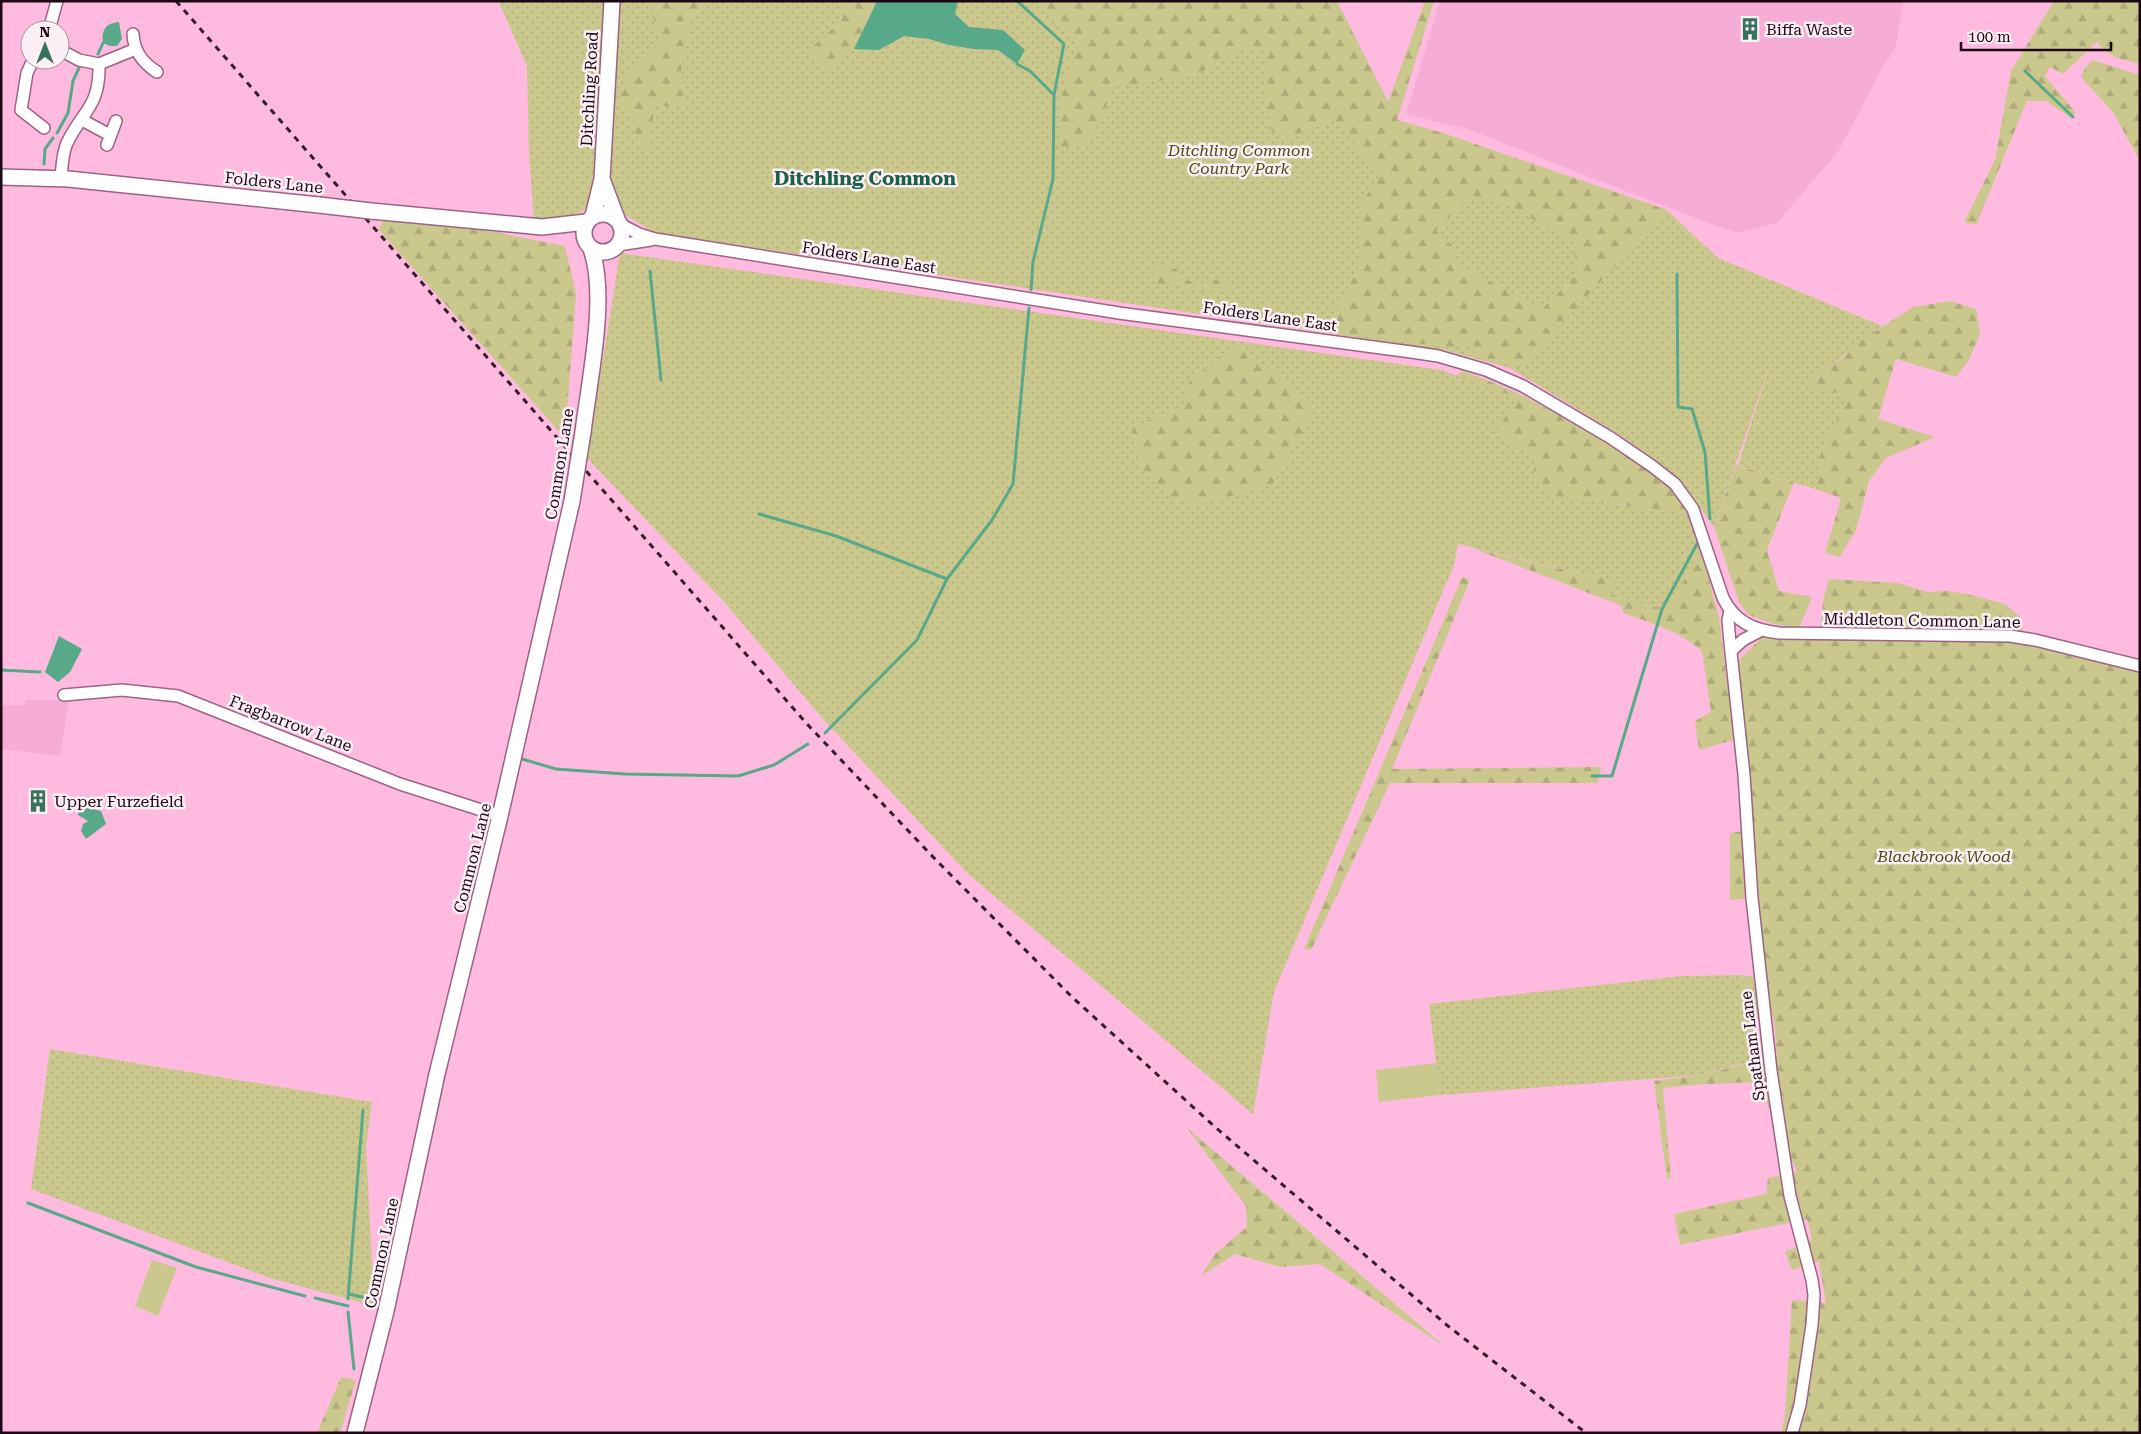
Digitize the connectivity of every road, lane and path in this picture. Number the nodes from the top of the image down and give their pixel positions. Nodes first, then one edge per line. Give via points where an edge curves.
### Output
1 (56, 1) edge
2 (612, 1) edge
3 (51, 20) edge
4 (133, 34) dead end
5 (136, 49) junction
6 (70, 55) edge
7 (99, 64) junction
8 (28, 70) edge
9 (157, 72) dead end
10 (82, 120) junction
11 (116, 121) dead end
12 (44, 128) dead end
13 (1, 176) edge
14 (61, 178) junction
15 (602, 179) junction
16 (590, 219) junction
17 (618, 221) junction
18 (542, 227) junction
19 (655, 239) junction
20 (589, 246) junction
21 (616, 247) junction
22 (598, 286) junction
23 (1730, 611) junction
24 (1760, 631) junction
25 (1731, 651) junction
26 (2140, 666) edge
27 (64, 696) dead end
28 (500, 816) junction
29 (355, 1433) edge
30 (1792, 1433) edge

1 - 3 street
2 - 15 main road, Ditchling Road
4 - 5 street
5 - 7 street
5 - 9 street via 147,65
6 - 7 street
7 - 10 street via 100,81
8 - 12 street via 20,110
10 - 11 street via 109,140
10 - 14 street via 66,146
13 - 14 main road, Folders Lane
14 - 18 main road, Folders Lane, bridge
15 - 16 main road, Ditchling Road
15 - 17 main road, Ditchling Road
16 - 17 main road via 604,213
16 - 18 main road, Folders Lane
16 - 20 main road via 583,234
17 - 19 street, Folders Lane East
17 - 21 main road via 622,234
18 - 20 main road, Folders Lane via 572,236
19 - 21 street, Folders Lane East
19 - 23 street, Folders Lane East via 1119,312 1411,352 1486,370 1523,386 1611,438 1675,484 1693,508
20 - 21 main road via 602,252
20 - 22 main road, Common Lane via 596,262
21 - 22 main road, Common Lane via 605,263
22 - 28 main road, Common Lane, bridge via 583,432 572,501
23 - 24 street, Folders Lane East via 1744,624
23 - 25 street, Spatham Lane
24 - 25 street via 1742,640
24 - 26 street, Middleton Common Lane via 1779,634 2010,636
25 - 30 street, Spatham Lane via 1771,1071 1790,1196 1814,1295 1800,1405
27 - 28 street, Fragbarrow Lane via 122,690 178,696 400,784
28 - 29 main road, Common Lane via 436,1074 386,1311

